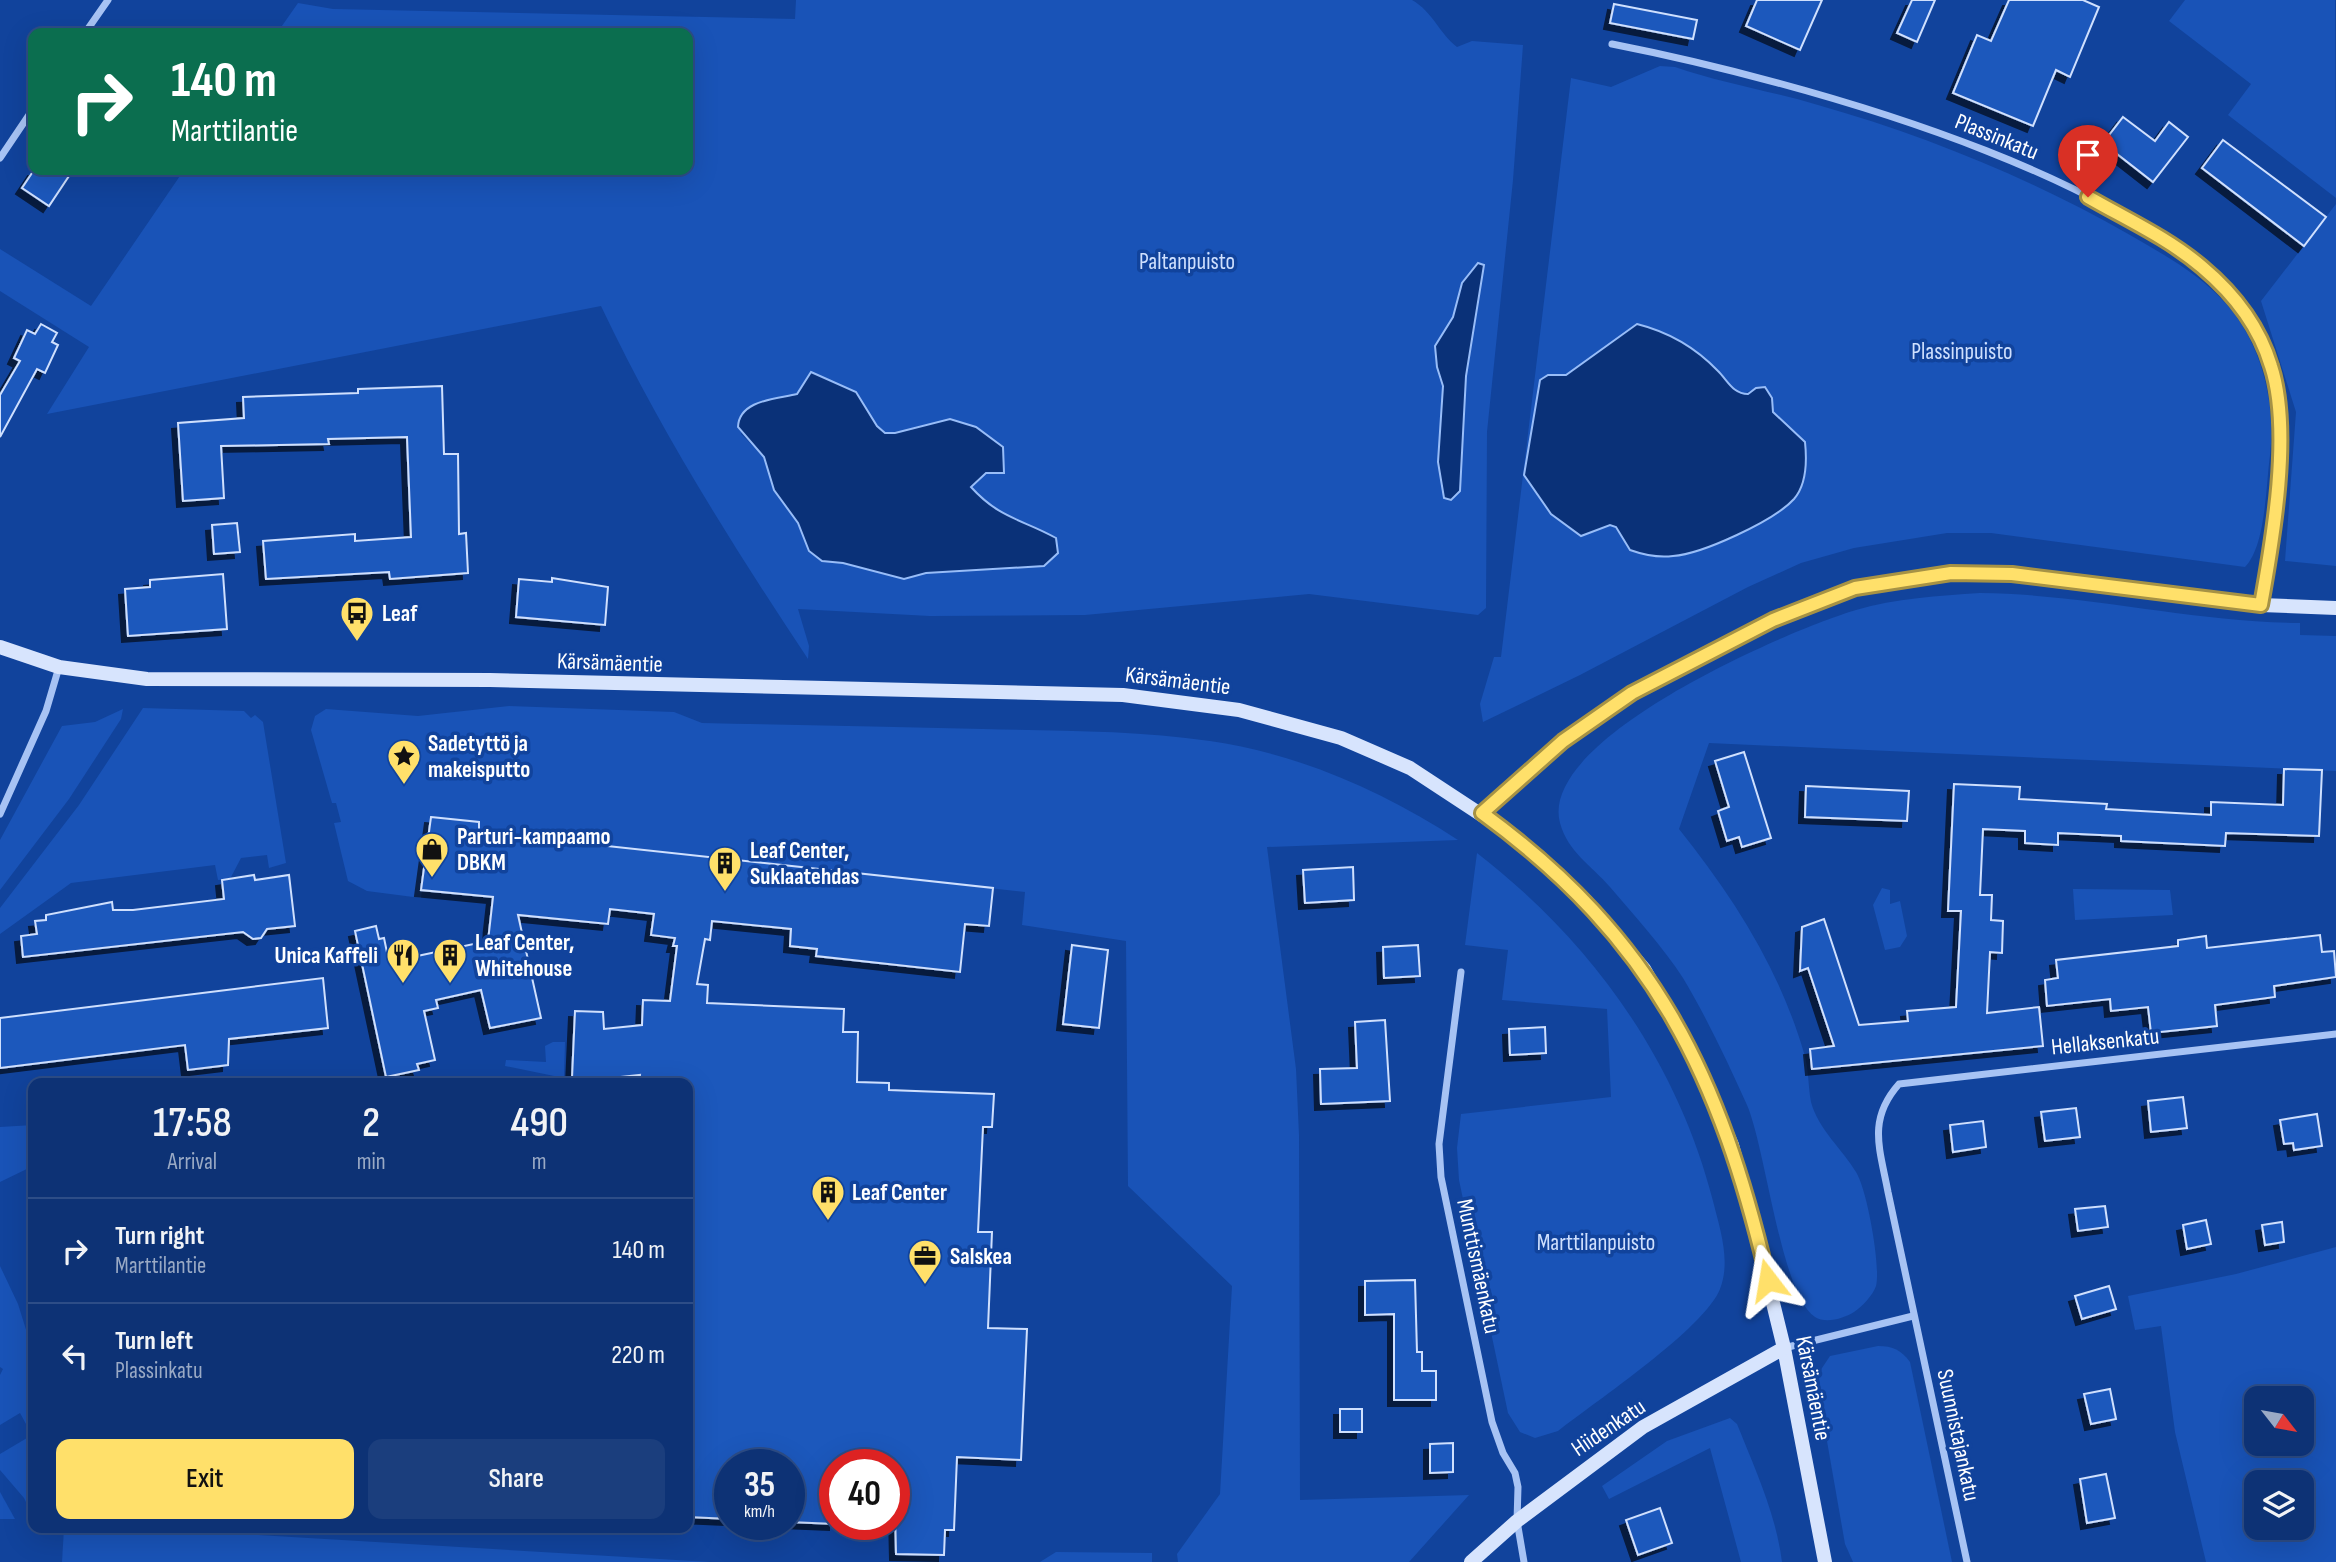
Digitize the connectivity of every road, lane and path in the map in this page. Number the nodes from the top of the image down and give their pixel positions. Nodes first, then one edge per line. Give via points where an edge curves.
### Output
1 (108, 0) edge
2 (88, 28) edge
3 (1612, 44) dead end
4 (28, 116) edge
5 (0, 158) edge
6 (2261, 605) junction
7 (2336, 608) edge
8 (0, 647) edge
9 (59, 667) junction
10 (1482, 813) junction
11 (0, 814) edge
12 (1461, 972) dead end
13 (2336, 1034) edge
14 (1886, 1100) joint
15 (1913, 1316) junction
16 (1784, 1348) junction
17 (1517, 1521) junction
18 (1471, 1562) edge
19 (1524, 1562) edge
20 (1825, 1562) edge
21 (1967, 1562) edge

1 - 2 street
3 - 6 street, Plassinkatu via 1785,83 1979,147 2088,197 2200,265 2238,302 2272,367 2278,461
4 - 5 street
6 - 7 street
6 - 10 street via 2012,574 1951,573 1855,588 1773,620 1632,693 1563,741
8 - 9 street, Kärsämäentie
9 - 10 street, Kärsämäentie via 147,679 490,680 1123,695 1239,710 1357,743 1410,768
9 - 11 street via 46,711
10 - 16 street, Kärsämäentie via 1586,901 1658,993 1706,1082 1732,1144
12 - 17 street, Munttismäenkatu via 1439,1144 1441,1177 1492,1422 1515,1473
13 - 14 street, Hellaksenkatu via 1899,1084
14 - 15 street, Suunnistajankatu via 1877,1132
15 - 16 street
15 - 21 street, Suunnistajankatu
16 - 17 street, Hiidenkatu via 1643,1427
16 - 20 street, Kärsämäentie
17 - 18 street, Hiidenkatu
17 - 19 street, Munttismäenkatu

